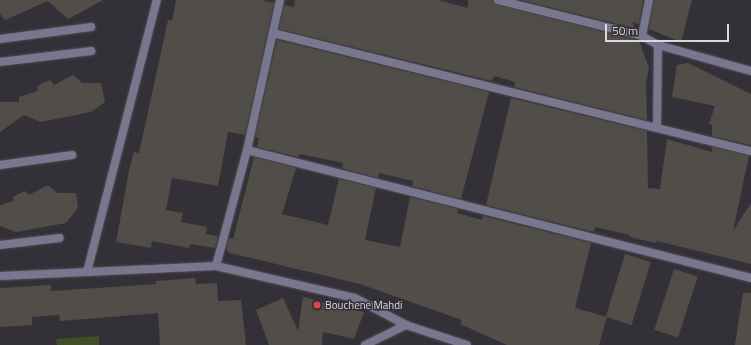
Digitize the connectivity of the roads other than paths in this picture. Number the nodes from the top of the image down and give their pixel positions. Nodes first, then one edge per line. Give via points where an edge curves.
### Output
1 (157, 0) edge
2 (280, 0) edge
3 (498, 0) edge
4 (649, 0) edge
5 (91, 27) dead end
6 (273, 33) junction
7 (642, 36) junction
8 (0, 39) edge
9 (658, 46) junction
10 (90, 51) dead end
11 (0, 62) edge
12 (751, 71) edge
13 (657, 126) junction
14 (247, 150) junction
15 (751, 151) edge
16 (72, 155) dead end
17 (0, 165) edge
18 (60, 238) dead end
19 (0, 245) edge
20 (216, 266) junction
21 (87, 272) junction
22 (0, 276) edge
23 (751, 278) edge
24 (406, 325) junction
25 (365, 345) edge
26 (467, 345) edge

1 - 21 street
2 - 6 street
3 - 7 street
4 - 7 street
5 - 8 street
6 - 13 street
6 - 14 street
7 - 9 street
9 - 12 street
9 - 13 street
10 - 11 street
13 - 15 street
14 - 20 street
14 - 23 street
16 - 17 street
18 - 19 street
20 - 21 street
20 - 24 street via 355,298
21 - 22 street
24 - 25 street
24 - 26 street

